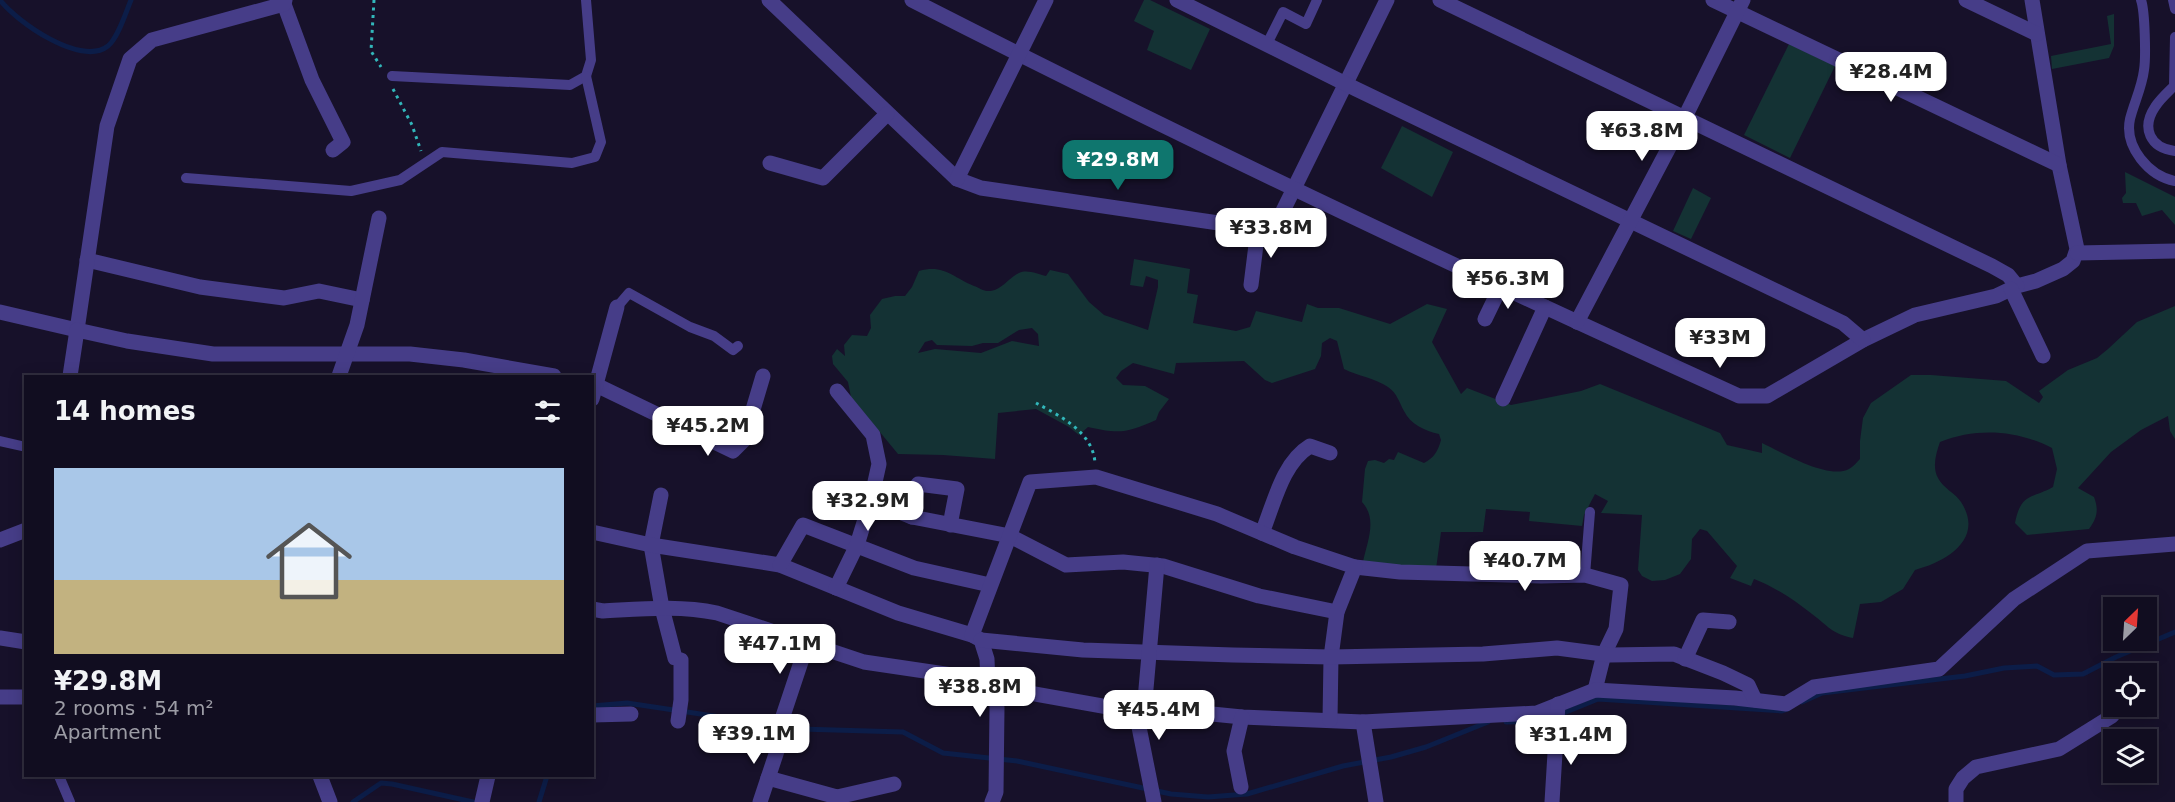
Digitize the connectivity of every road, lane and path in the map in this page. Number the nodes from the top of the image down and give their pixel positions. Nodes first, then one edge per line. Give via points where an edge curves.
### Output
1 (586, 0) edge
2 (769, 0) edge
3 (912, 0) edge
4 (1046, 0) edge
5 (1177, 0) edge
6 (1317, 0) edge
7 (1387, 0) edge
8 (1440, 0) edge
9 (1713, 0) edge
10 (1966, 0) edge
11 (2032, 0) edge
12 (2141, 0) edge
13 (2173, 0) edge
14 (285, 2) edge
15 (1740, 6) edge
16 (2175, 9) edge
17 (2037, 34) junction
18 (2175, 37) edge
19 (1267, 44) junction
20 (1018, 54) junction
21 (392, 76) dead end
22 (586, 76) junction
23 (1345, 84) junction
24 (887, 114) junction
25 (1684, 119) junction
26 (333, 150) dead end
27 (2175, 151) edge
28 (770, 163) dead end
29 (2059, 165) junction
30 (186, 178) dead end
31 (957, 179) junction
32 (2175, 181) edge
33 (1293, 187) junction
34 (379, 218) dead end
35 (1629, 222) junction
36 (1258, 229) junction
37 (2175, 251) edge
38 (2077, 253) junction
39 (87, 260) junction
40 (1251, 285) dead end
41 (1501, 286) junction
42 (2014, 287) junction
43 (362, 300) junction
44 (617, 307) joint
45 (1545, 307) junction
46 (0, 312) edge
47 (1485, 319) dead end
48 (1577, 322) junction
49 (76, 330) junction
50 (1863, 340) junction
51 (738, 346) dead end
52 (346, 354) junction
53 (2043, 356) dead end
54 (70, 375) edge
55 (339, 375) edge
56 (549, 375) edge
57 (763, 376) dead end
58 (594, 389) edge
59 (837, 391) dead end
60 (1503, 399) dead end
61 (1036, 403) dead end
62 (0, 441) edge
63 (24, 447) edge
64 (1330, 453) dead end
65 (1096, 477) junction
66 (661, 495) dead end
67 (871, 500) junction
68 (1590, 513) dead end
69 (912, 517) junction
70 (950, 525) junction
71 (24, 531) edge
72 (594, 532) edge
73 (1262, 533) junction
74 (1010, 536) junction
75 (0, 540) edge
76 (2175, 544) edge
77 (651, 545) junction
78 (857, 545) junction
79 (780, 565) junction
80 (1157, 565) junction
81 (1355, 567) junction
82 (1585, 575) junction
83 (990, 585) junction
84 (836, 588) junction
85 (662, 608) junction
86 (594, 609) edge
87 (1337, 612) junction
88 (1729, 622) dead end
89 (977, 637) junction
90 (0, 638) edge
91 (24, 642) edge
92 (807, 644) junction
93 (1149, 653) junction
94 (1604, 654) junction
95 (1332, 657) junction
96 (1685, 659) junction
97 (988, 684) junction
98 (1595, 690) junction
99 (0, 697) edge
100 (24, 697) edge
101 (1755, 700) junction
102 (1558, 705) junction
103 (1140, 711) junction
104 (631, 714) dead end
105 (594, 715) edge
106 (1242, 717) junction
107 (2110, 717) edge
108 (1330, 720) junction
109 (678, 721) dead end
110 (1364, 723) junction
111 (59, 777) edge
112 (320, 777) edge
113 (488, 777) edge
114 (768, 778) junction
115 (894, 784) dead end
116 (1241, 787) dead end
117 (483, 797) edge
118 (70, 802) edge
119 (330, 802) edge
120 (760, 802) edge
121 (992, 802) edge
122 (1154, 802) edge
123 (1376, 802) edge
124 (1552, 802) edge
125 (1956, 802) edge

1 - 22 lane via 591,60
2 - 24 street
3 - 20 street
4 - 20 street
5 - 19 street
6 - 19 lane via 1306,24 1283,12
7 - 23 street
8 - 25 street
9 - 15 street
10 - 17 street
11 - 17 street
12 - 32 lane via 2145,69 2129,122 2130,135 2145,166
13 - 16 lane
14 - 26 street via 312,80 343,142
14 - 39 street via 152,40 130,59 107,126
15 - 25 street
15 - 29 street
17 - 29 street
18 - 27 lane via 2174,86 2156,105 2149,130 2159,148
19 - 23 street
20 - 31 street
20 - 33 street
21 - 22 lane via 570,85
22 - 30 lane via 601,142 595,157 572,163 442,152 400,180 351,191
23 - 33 street
23 - 35 street
24 - 28 street via 823,178
24 - 31 street
25 - 35 street
25 - 42 street via 1992,266 2008,275
29 - 38 street
31 - 36 street via 981,188
33 - 36 street via 1273,231
33 - 41 street
34 - 43 street
35 - 48 street
35 - 50 street via 1844,323
36 - 40 street
37 - 38 street
38 - 42 street via 2063,269
39 - 43 street via 200,287 284,298 319,291
39 - 49 street
41 - 45 street
41 - 47 street
42 - 50 street via 1996,296 1915,315
42 - 53 street
43 - 52 street
44 - 51 lane via 629,293 714,336 733,350
44 - 58 street
45 - 48 street
45 - 60 street
46 - 49 street
48 - 50 street via 1739,396 1767,396
49 - 52 street via 213,354
49 - 54 street
52 - 55 street
52 - 56 street via 410,354
57 - 58 street via 744,440 733,451
59 - 67 street via 873,435 879,464
61 - 65 path via 1069,421 1081,433 1095,454
62 - 63 lane
64 - 73 street via 1310,446 1299,452 1287,470
65 - 73 street via 1217,514
65 - 74 street via 1030,482
66 - 77 street
67 - 69 street
67 - 78 street
68 - 82 lane
69 - 70 street
69 - 70 street via 918,484 957,489
70 - 74 street
71 - 75 street
72 - 77 street
73 - 81 street
74 - 80 street via 1066,565
74 - 83 street
76 - 101 street via 2087,551 2014,599 1939,669 1814,687 1786,704
77 - 79 street
77 - 85 street
78 - 79 street via 803,525
78 - 83 street via 914,568
78 - 84 street
79 - 84 street
80 - 87 street via 1259,596
80 - 93 street
81 - 82 street via 1412,572
81 - 87 street
82 - 94 street via 1621,585 1616,628
83 - 89 street
84 - 89 street via 898,613
85 - 86 street
85 - 92 street via 717,612
85 - 109 street via 675,658 681,660
87 - 95 street
88 - 96 street via 1703,620
89 - 93 street via 1083,650
89 - 97 street via 987,659
90 - 91 street
92 - 97 street via 864,662 972,678
92 - 114 street
93 - 95 street
93 - 103 street
94 - 95 street via 1557,648 1483,654
94 - 96 street via 1674,654
94 - 98 street
95 - 108 street
96 - 101 street via 1748,686
97 - 103 street
97 - 121 street via 996,697 996,792
98 - 101 street
98 - 102 street
99 - 100 street
102 - 110 street via 1537,712
102 - 124 street
103 - 106 street via 1152,708
103 - 122 street
104 - 105 street
106 - 108 street
106 - 116 street via 1234,751
107 - 125 street via 2059,749 1977,768 1956,789
108 - 110 street
110 - 123 street
111 - 118 lane
112 - 119 street
113 - 117 street
114 - 115 street via 837,797
114 - 120 street

